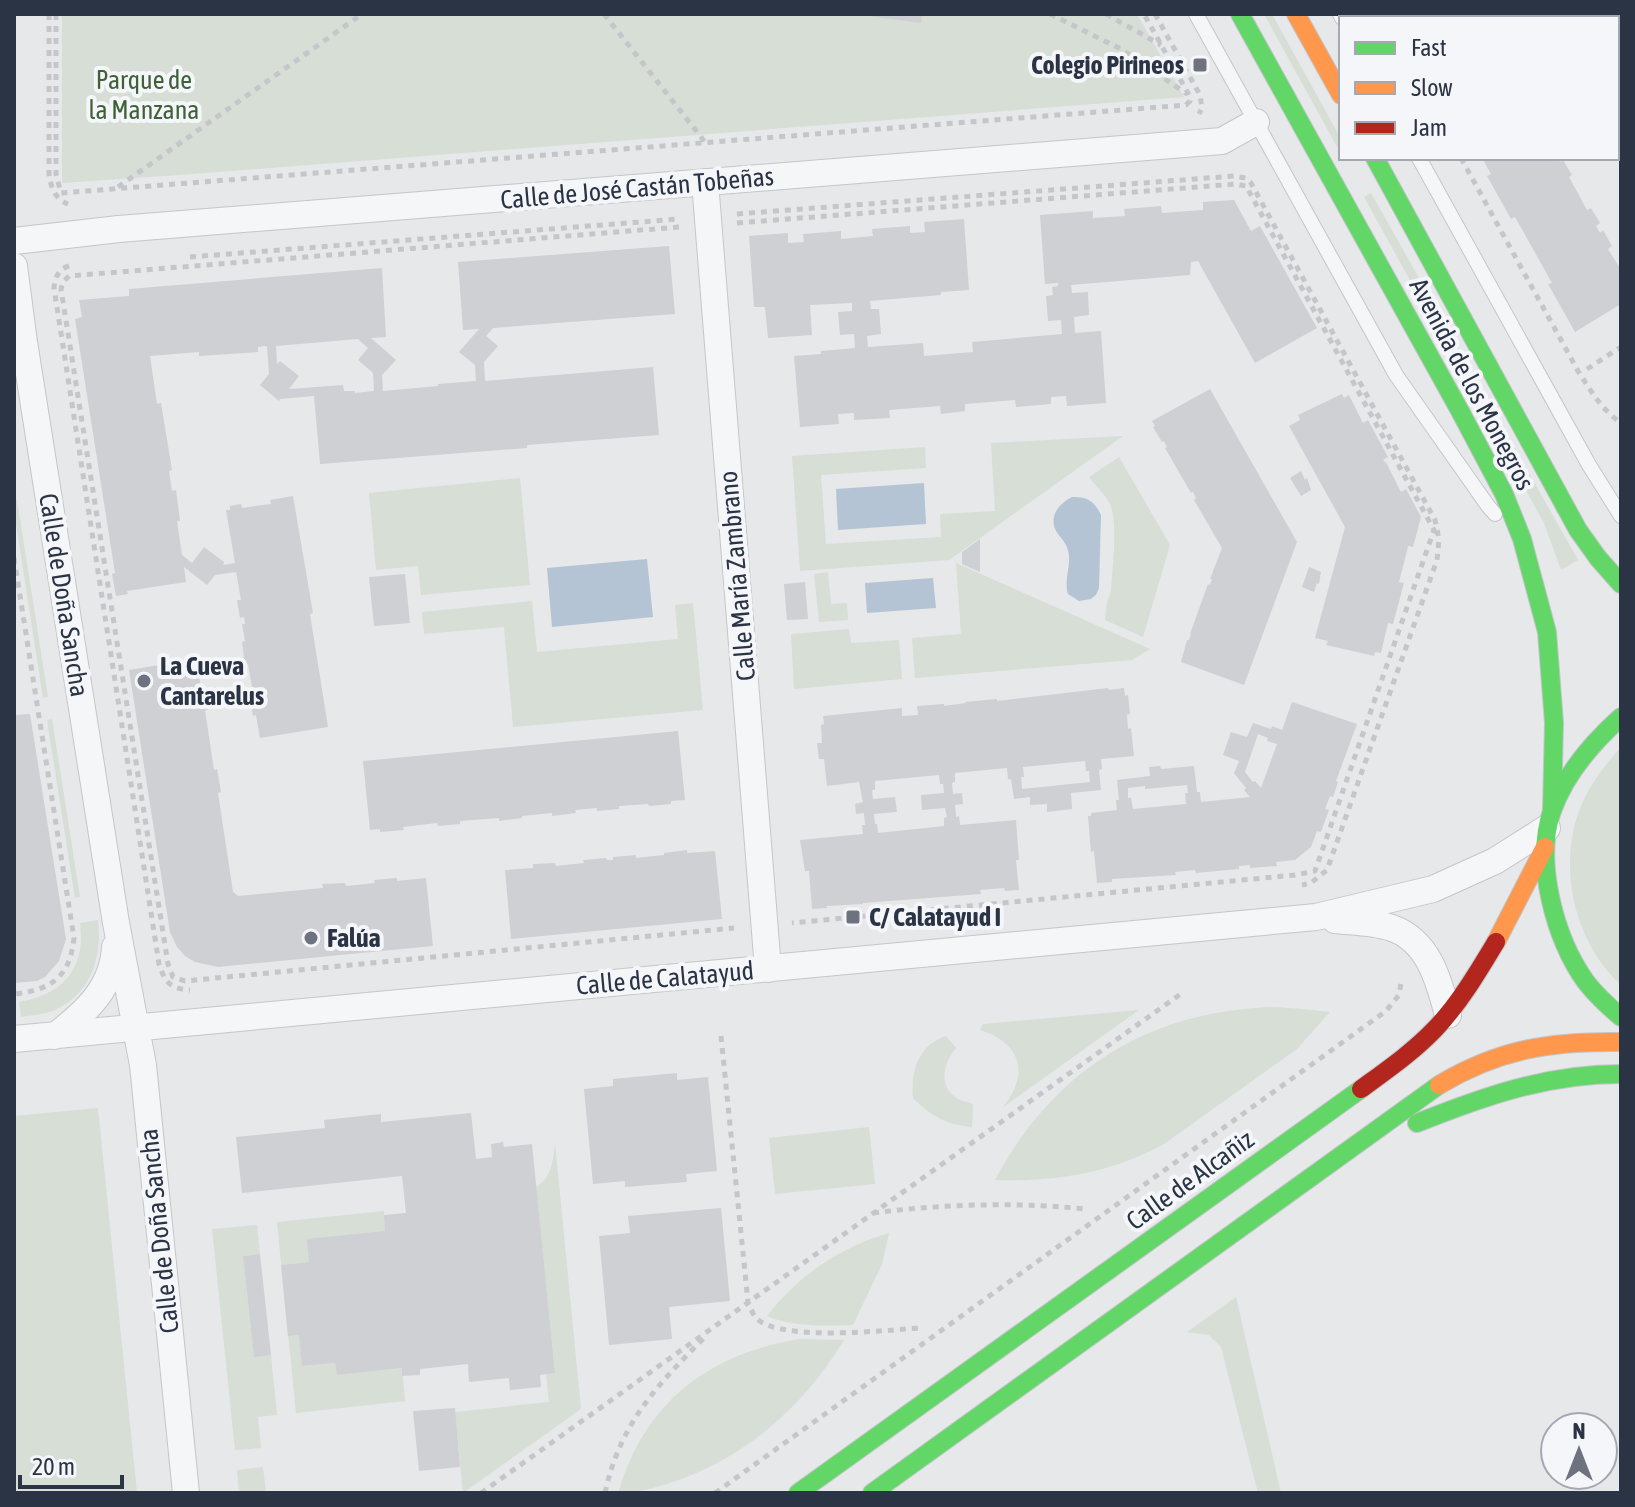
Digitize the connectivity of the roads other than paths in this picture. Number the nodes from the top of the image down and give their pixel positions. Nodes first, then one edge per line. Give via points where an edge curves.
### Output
1 (1196, 14) edge
2 (1240, 14) edge
3 (1296, 14) edge
4 (1339, 91) edge
5 (1256, 122) junction
6 (1376, 160) edge
7 (1420, 160) edge
8 (705, 182) junction
9 (14, 241) edge
10 (14, 266) edge
11 (1621, 516) edge
12 (1522, 539) junction
13 (1621, 584) edge
14 (1621, 717) edge
15 (1548, 828) junction
16 (1316, 917) junction
17 (116, 923) junction
18 (768, 969) junction
19 (1448, 1015) junction
20 (1621, 1017) edge
21 (135, 1028) junction
22 (55, 1036) junction
23 (14, 1039) edge
24 (1621, 1042) edge
25 (1621, 1074) edge
26 (1356, 1146) junction
27 (186, 1493) edge
28 (798, 1493) edge
29 (872, 1493) edge

1 - 5 lane
2 - 12 main road, Avenida de los Monegros via 1460,411
3 - 4 main road
5 - 8 street, Calle de José Castán Tobeñas via 1222,141
5 - 12 lane via 1396,375 1488,506
6 - 13 main road, Avenida de los Monegros via 1578,530
7 - 11 lane
8 - 9 street, Calle de José Castán Tobeñas
8 - 18 street, Calle María Zambrano
10 - 17 street, Calle de Doña Sancha
12 - 15 main road, Avenida de los Monegros via 1547,632 1552,679
14 - 15 main road, Calle de Alcañiz via 1566,781
15 - 16 street, Calle de Calatayud via 1495,861 1433,889
15 - 19 main road, Calle de Alcañiz via 1517,905
15 - 20 main road, Avenida de los Monegros via 1548,884 1562,938 1598,997
16 - 18 street, Calle de Calatayud
16 - 19 street, Calle de Calatayud via 1377,924 1409,937 1432,966
17 - 21 street, Calle de Doña Sancha
17 - 22 street, Calle de Doña Sancha via 114,956 103,990
18 - 21 street, Calle de Calatayud
19 - 28 main road, Calle de Alcañiz via 1400,1061
21 - 22 street, Calle de Calatayud
21 - 27 street, Calle de Doña Sancha
22 - 23 street, Calle de Calatayud
24 - 26 main road via 1537,1047 1475,1065
25 - 26 main road via 1511,1088
26 - 29 main road

